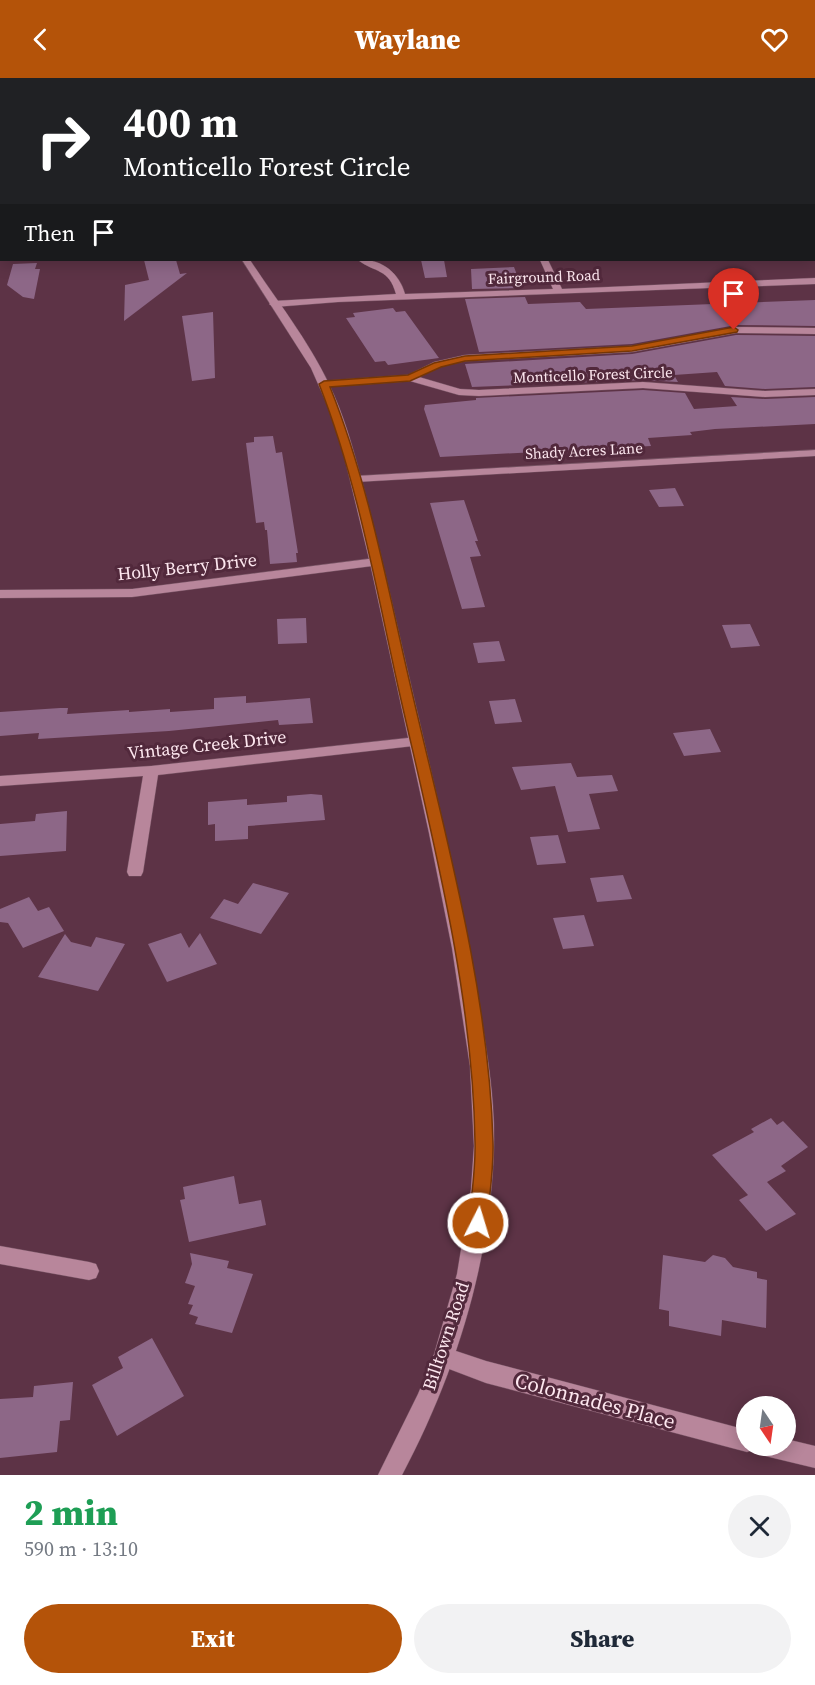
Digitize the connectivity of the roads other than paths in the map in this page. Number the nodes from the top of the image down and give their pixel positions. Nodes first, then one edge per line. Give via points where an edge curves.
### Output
1 (247, 261) edge
2 (365, 261) edge
3 (544, 261) edge
4 (815, 281) edge
5 (559, 292) junction
6 (401, 297) junction
7 (274, 304) junction
8 (815, 331) edge
9 (410, 378) junction
10 (324, 384) junction
11 (815, 392) edge
12 (815, 453) edge
13 (356, 479) junction
14 (376, 562) junction
15 (0, 594) edge
16 (417, 742) junction
17 (151, 771) junction
18 (0, 781) edge
19 (135, 872) dead end
20 (0, 1255) edge
21 (89, 1271) dead end
22 (444, 1357) junction
23 (736, 1438) edge
24 (796, 1453) edge
25 (815, 1457) edge
26 (390, 1475) edge

1 - 7 street, Billtown Road
2 - 6 street via 393,275
3 - 5 street
4 - 5 street, Fairground Road
5 - 6 street, Fairground Road
6 - 7 street, Fairground Road
7 - 10 street, Billtown Road
8 - 9 street, Monticello Forest Circle via 736,330 632,348 465,358 438,364
9 - 10 street, Monticello Forest Circle
9 - 11 street, Monticello Forest Circle via 459,392 479,393 644,385 765,394
10 - 13 street, Billtown Road
12 - 13 street, Shady Acres Lane
13 - 14 street, Billtown Road
14 - 15 street, Holly Berry Drive via 132,593
14 - 16 street, Billtown Road
16 - 17 street, Vintage Creek Drive
16 - 22 street, Billtown Road via 457,924 480,1063 484,1144 478,1223
17 - 18 street, Vintage Creek Drive
17 - 19 street
20 - 21 street
22 - 23 street, Colonnades Place via 486,1372
22 - 26 street, Billtown Road
24 - 25 street

